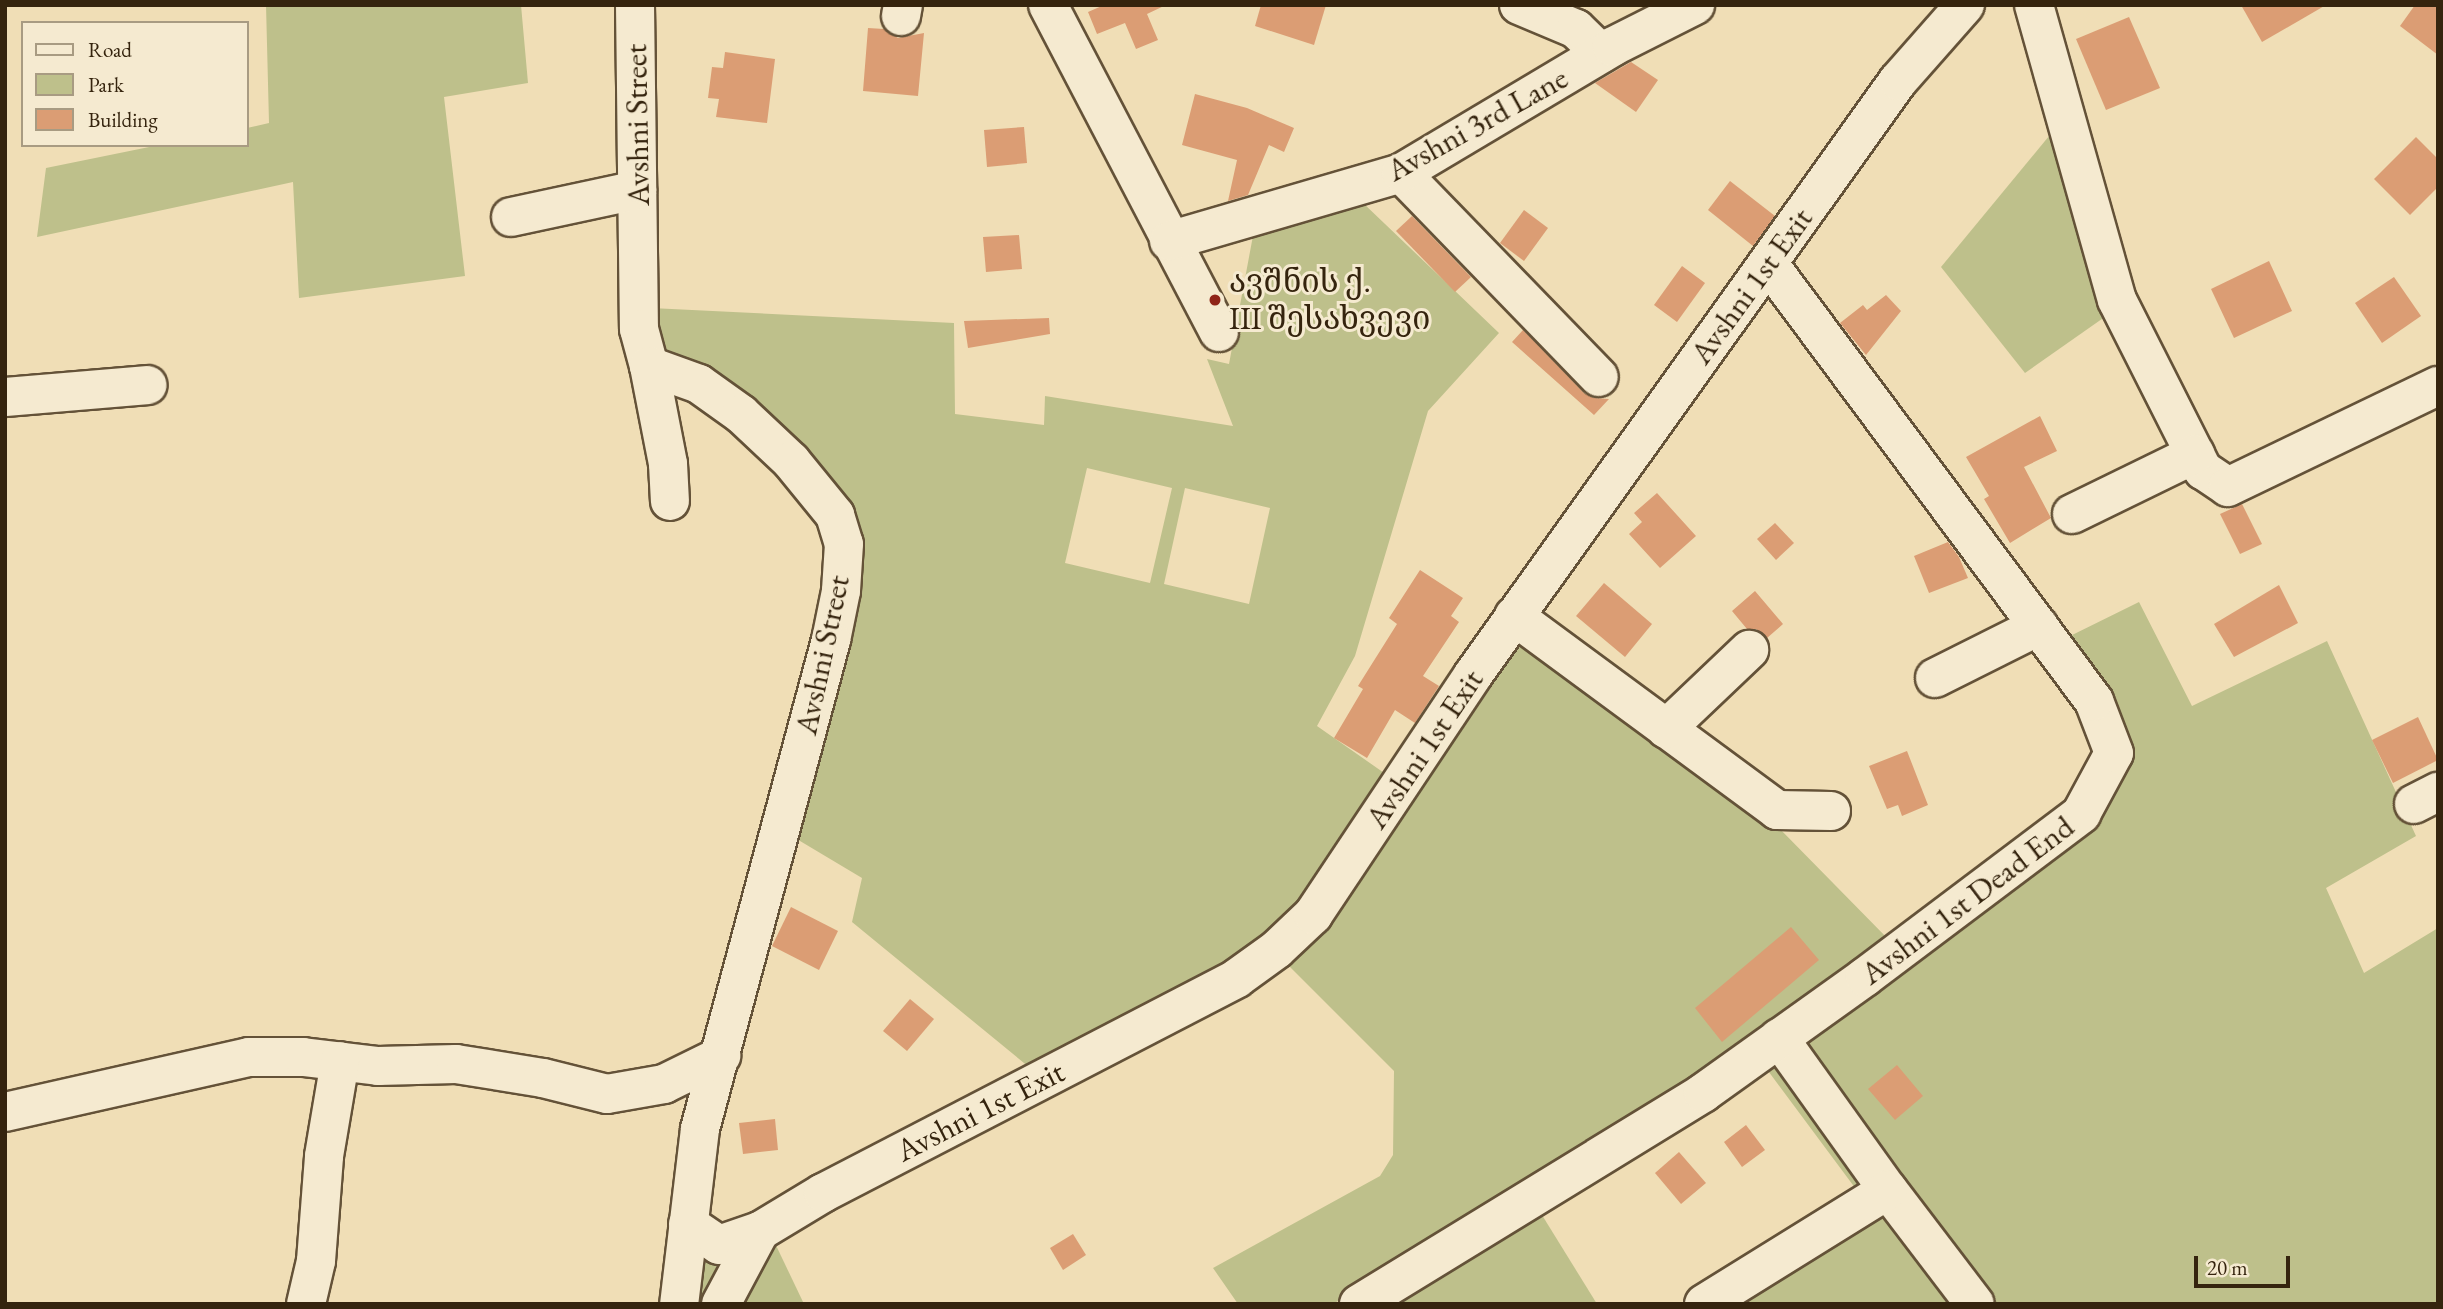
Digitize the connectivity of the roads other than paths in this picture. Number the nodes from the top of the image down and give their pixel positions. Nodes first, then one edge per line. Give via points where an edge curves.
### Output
1 (635, 5) edge
2 (1048, 5) edge
3 (1519, 5) edge
4 (1695, 5) edge
5 (1965, 5) edge
6 (2034, 5) edge
7 (1601, 53) junction
8 (1401, 173) junction
9 (637, 190) junction
10 (512, 217) dead end
11 (1169, 241) junction
12 (1768, 263) junction
13 (1219, 332) dead end
14 (649, 366) junction
15 (1600, 377) dead end
16 (147, 385) dead end
17 (2438, 386) edge
18 (5, 397) edge
19 (2195, 454) junction
20 (670, 501) dead end
21 (2072, 514) dead end
22 (1514, 616) junction
23 (2039, 626) junction
24 (1749, 650) dead end
25 (1935, 678) dead end
26 (1666, 729) junction
27 (1831, 811) dead end
28 (1779, 1038) junction
29 (721, 1056) junction
30 (340, 1061) junction
31 (5, 1112) edge
32 (1888, 1190) junction
33 (688, 1224) junction
34 (760, 1231) junction
35 (306, 1304) edge
36 (679, 1304) edge
37 (721, 1304) edge
38 (1359, 1304) edge
39 (1704, 1304) edge
40 (1975, 1304) edge

1 - 9 street, Avshni Street
2 - 11 street
3 - 7 street via 1576,29
4 - 7 street, Avshni 3rd Lane
5 - 12 street, Avshni 1st Exit via 1898,81
6 - 19 street via 2116,299
7 - 8 street, Avshni 3rd Lane
8 - 11 street, Avshni 3rd Lane
8 - 15 street
9 - 10 street
9 - 14 street, Avshni Street via 639,329
11 - 13 street
12 - 22 street, Avshni 1st Exit
12 - 23 street, Avshni 1st Dead End
14 - 20 street via 666,452
14 - 29 street, Avshni Street via 699,384 741,414 790,461 835,515 844,544 831,640
16 - 18 street
17 - 19 street via 2228,487 2203,470
19 - 21 street
22 - 26 street
22 - 34 street, Avshni 1st Exit via 1313,915 1277,949 1237,978 822,1194
23 - 25 street
23 - 28 street, Avshni 1st Dead End via 2094,701 2114,753 2081,814
24 - 26 street
26 - 27 street via 1777,810
28 - 32 street
28 - 38 street, Avshni 1st Dead End via 1703,1093
29 - 30 street via 664,1084 607,1094 456,1064 378,1066
29 - 33 street, Avshni Street via 700,1129
30 - 31 street via 249,1057
30 - 35 street via 324,1156 316,1261
32 - 39 street
32 - 40 street
33 - 34 street, Avshni 1st Exit via 719,1245
33 - 36 street, Avshni Street
34 - 37 street

